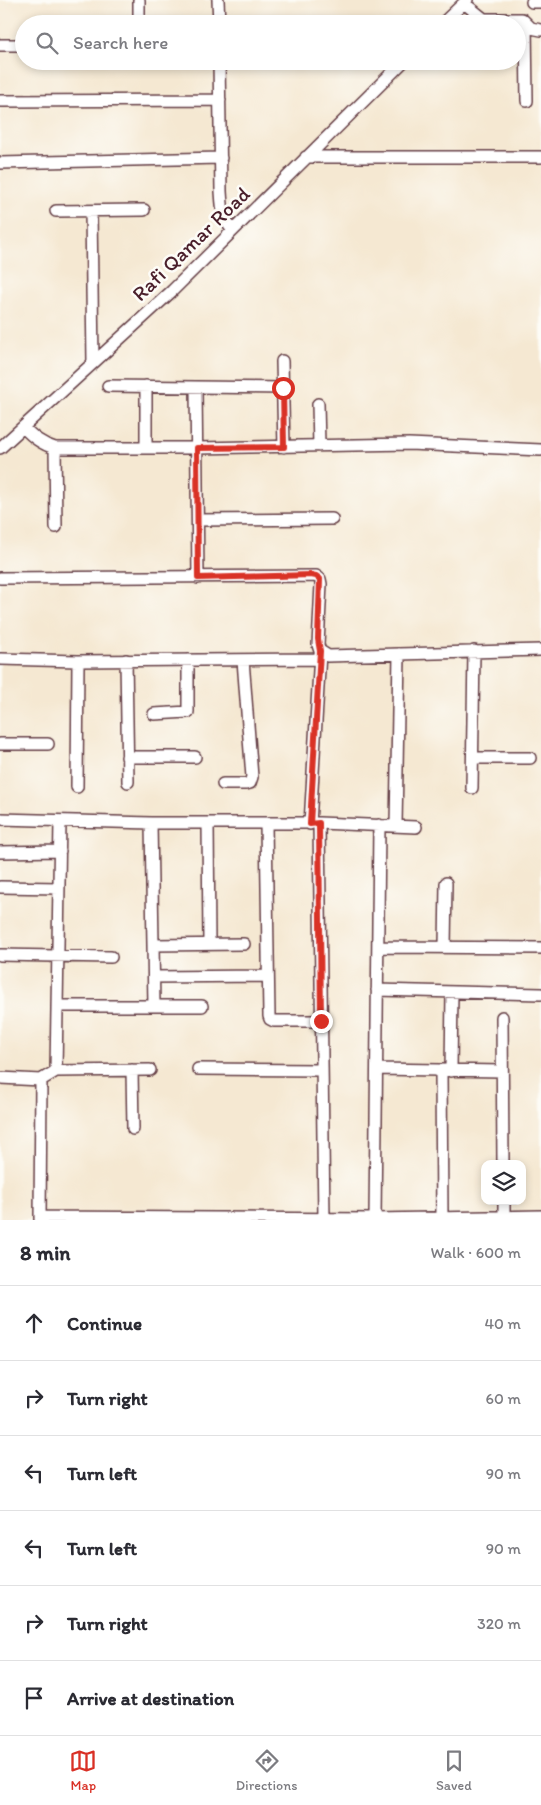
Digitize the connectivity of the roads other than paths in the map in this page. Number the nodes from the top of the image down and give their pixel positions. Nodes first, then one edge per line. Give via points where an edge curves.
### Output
1 (139, 0) edge
2 (218, 0) edge
3 (465, 1) edge
4 (140, 15) edge
5 (218, 15) edge
6 (451, 15) edge
7 (480, 15) edge
8 (526, 24) joint
9 (541, 30) edge
10 (0, 45) edge
11 (15, 45) edge
12 (219, 70) edge
13 (395, 70) edge
14 (220, 100) junction
15 (527, 100) dead end
16 (0, 101) edge
17 (306, 157) junction
18 (541, 157) edge
19 (220, 158) junction
20 (0, 163) edge
21 (144, 210) dead end
22 (91, 211) junction
23 (56, 212) dead end
24 (233, 230) junction
25 (282, 361) dead end
26 (93, 362) junction
27 (108, 386) dead end
28 (146, 386) junction
29 (196, 387) junction
30 (283, 388) junction
31 (318, 404) dead end
32 (22, 427) junction
33 (319, 446) junction
34 (284, 447) junction
35 (0, 448) edge
36 (55, 448) junction
37 (146, 448) junction
38 (197, 448) junction
39 (541, 450) edge
40 (332, 519) dead end
41 (198, 520) junction
42 (56, 527) dead end
43 (0, 578) edge
44 (198, 578) junction
45 (541, 650) edge
46 (474, 651) junction
47 (400, 654) junction
48 (320, 655) junction
49 (0, 659) edge
50 (126, 660) junction
51 (188, 660) junction
52 (243, 660) junction
53 (78, 661) junction
54 (154, 714) dead end
55 (0, 744) edge
56 (48, 744) dead end
57 (195, 757) dead end
58 (127, 758) junction
59 (472, 758) junction
60 (530, 758) dead end
61 (128, 782) dead end
62 (223, 784) dead end
63 (78, 786) dead end
64 (472, 788) dead end
65 (0, 819) edge
66 (60, 821) junction
67 (151, 823) junction
68 (208, 823) junction
69 (314, 823) junction
70 (266, 824) junction
71 (379, 825) junction
72 (396, 826) junction
73 (416, 827) dead end
74 (60, 851) junction
75 (0, 852) edge
76 (446, 883) dead end
77 (0, 887) edge
78 (59, 888) junction
79 (209, 944) junction
80 (244, 944) dead end
81 (153, 945) junction
82 (378, 947) junction
83 (445, 947) junction
84 (541, 948) edge
85 (0, 955) edge
86 (59, 958) junction
87 (111, 958) dead end
88 (268, 976) junction
89 (154, 977) junction
90 (377, 990) junction
91 (452, 992) junction
92 (541, 994) edge
93 (58, 1006) junction
94 (154, 1006) junction
95 (202, 1006) dead end
96 (502, 1017) dead end
97 (321, 1021) junction
98 (198, 1069) dead end
99 (132, 1070) junction
100 (150, 1070) dead end
101 (322, 1070) junction
102 (377, 1070) junction
103 (446, 1070) junction
104 (56, 1071) junction
105 (502, 1071) junction
106 (0, 1078) edge
107 (41, 1080) junction
108 (133, 1128) dead end
109 (503, 1160) edge
110 (504, 1205) edge
111 (541, 1216) edge
112 (504, 1217) junction
113 (442, 1218) junction
114 (520, 1218) edge
115 (40, 1219) edge
116 (151, 1219) edge
117 (299, 1219) edge
118 (324, 1219) junction
119 (348, 1219) edge
120 (375, 1219) edge

1 - 4 street
2 - 5 street
3 - 6 street
3 - 7 street
8 - 9 street
8 - 15 street
10 - 11 street
12 - 14 street
13 - 17 street, Rafi Qamar Road
14 - 16 street
14 - 19 street
17 - 18 street
17 - 24 street, Rafi Qamar Road
19 - 20 street
19 - 24 street via 223,212
21 - 22 street
22 - 23 street
22 - 26 street
24 - 26 street, Rafi Qamar Road via 172,291
25 - 30 street
26 - 32 street, Rafi Qamar Road
27 - 28 street
28 - 29 street
28 - 37 street
29 - 30 street
29 - 38 street
30 - 34 street
31 - 33 street
32 - 35 street, Rafi Qamar Road
32 - 36 street via 36,440
33 - 34 street
33 - 39 street via 409,444
34 - 38 street
36 - 37 street
36 - 42 street
37 - 38 street
38 - 41 street
40 - 41 street
41 - 44 street
43 - 44 street
44 - 48 street via 316,576 321,584
45 - 46 street
46 - 47 street
46 - 59 street
47 - 48 street
47 - 72 street
48 - 52 street
48 - 69 street
49 - 53 street
50 - 51 street
50 - 53 street
50 - 58 street
51 - 52 street
51 - 54 street via 188,712
52 - 62 street via 252,780 246,784
53 - 63 street
55 - 56 street
57 - 58 street
58 - 61 street
59 - 60 street
59 - 64 street
65 - 66 street
66 - 67 street
66 - 74 street
67 - 68 street
67 - 81 street
68 - 70 street
68 - 79 street
69 - 70 street
69 - 71 street
69 - 97 street
70 - 88 street
71 - 72 street
71 - 82 street
72 - 73 street
74 - 75 street
74 - 78 street
76 - 83 street
77 - 78 street
78 - 86 street
79 - 80 street
79 - 81 street
81 - 89 street
82 - 83 street
82 - 90 street
83 - 84 street
85 - 86 street
86 - 87 street
86 - 93 street
88 - 89 street
88 - 97 street via 270,1019
89 - 94 street
90 - 91 street
90 - 102 street
91 - 92 street
91 - 103 street
93 - 94 street
93 - 104 street
94 - 95 street
96 - 105 street
97 - 101 street
98 - 101 street
99 - 100 street
99 - 104 street
99 - 108 street
101 - 118 street
102 - 103 street
102 - 120 street
103 - 105 street
103 - 113 street
104 - 107 street
105 - 109 street
106 - 107 street
107 - 115 street
110 - 112 street
111 - 114 street
112 - 113 street
112 - 114 street
113 - 120 street
115 - 116 street
116 - 117 street
117 - 118 street
118 - 119 street
119 - 120 street

